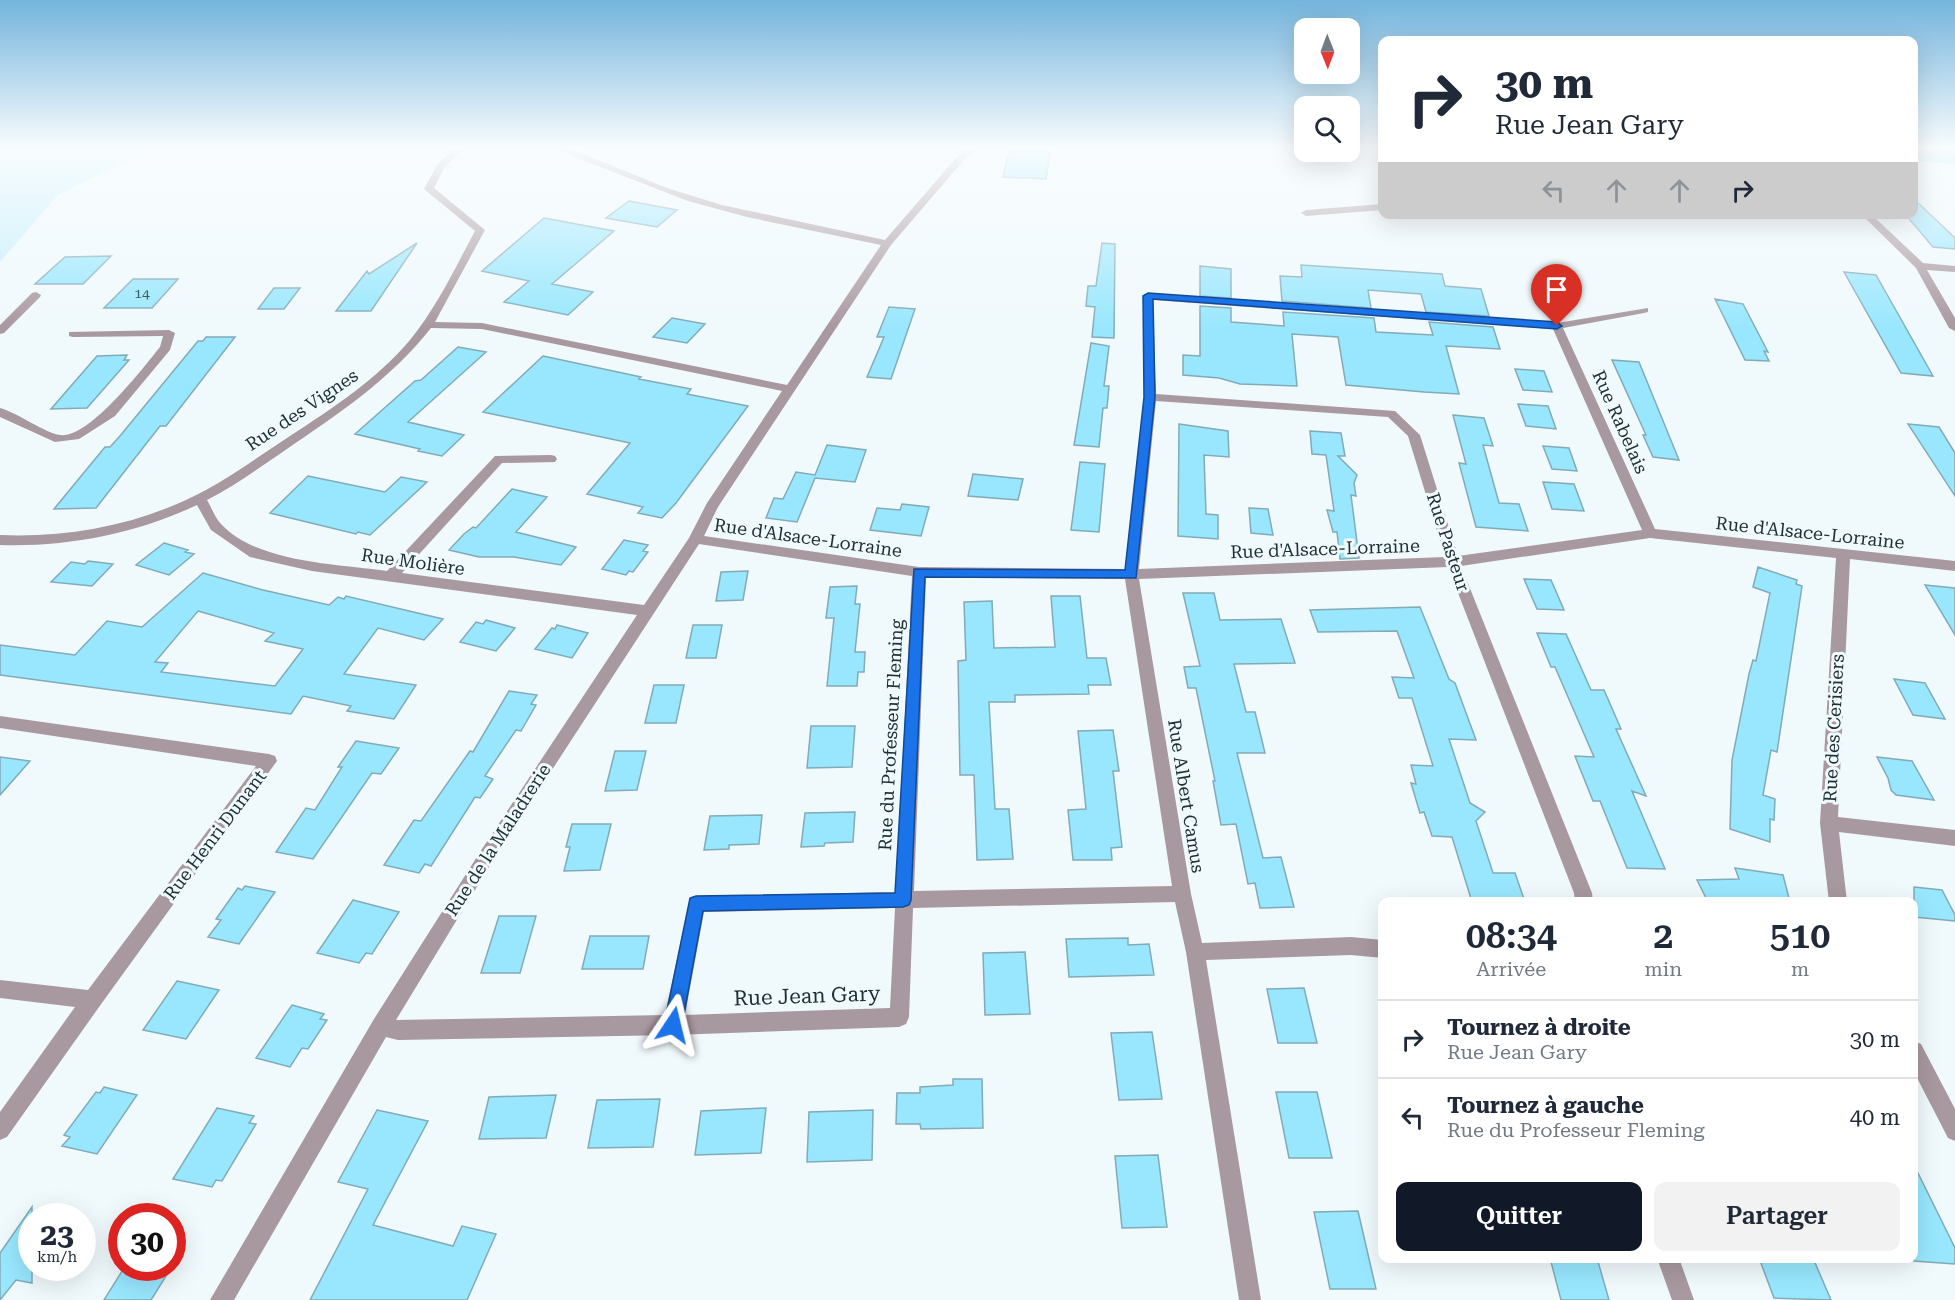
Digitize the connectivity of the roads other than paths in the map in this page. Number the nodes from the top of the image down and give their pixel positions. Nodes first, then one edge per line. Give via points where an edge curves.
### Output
1 (452, 208) edge
2 (724, 208) edge
3 (918, 208) edge
4 (1374, 208) edge
5 (1306, 213) dead end
6 (1870, 219) edge
7 (887, 243) junction
8 (1920, 266) junction
9 (1955, 269) edge
10 (36, 295) dead end
11 (1644, 310) dead end
12 (427, 325) junction
13 (1557, 326) junction
14 (1955, 328) edge
15 (0, 331) edge
16 (74, 334) dead end
17 (789, 388) junction
18 (1150, 397) junction
19 (0, 412) edge
20 (551, 459) dead end
21 (200, 499) junction
22 (1650, 533) junction
23 (695, 539) junction
24 (0, 540) edge
25 (1843, 554) junction
26 (1453, 562) junction
27 (1955, 566) edge
28 (919, 572) junction
29 (1131, 574) junction
30 (390, 577) junction
31 (646, 611) junction
32 (0, 722) edge
33 (1829, 823) junction
34 (1955, 837) edge
35 (1182, 894) junction
36 (1583, 897) edge
37 (1837, 897) edge
38 (903, 900) junction
39 (1378, 949) edge
40 (1195, 952) junction
41 (0, 989) edge
42 (92, 1000) junction
43 (673, 1025) junction
44 (381, 1026) junction
45 (1918, 1059) edge
46 (0, 1130) edge
47 (1955, 1131) edge
48 (1670, 1263) edge
49 (221, 1300) edge
50 (1250, 1300) edge
51 (1683, 1300) edge

1 - 12 street, Rue des Vignes via 480,230
2 - 7 street
3 - 7 street, Rue de la Maladrerie
4 - 5 street
6 - 8 street
7 - 17 street, Rue de la Maladrerie
8 - 9 street
8 - 14 street
10 - 15 street
11 - 13 street
12 - 17 street via 482,326
12 - 21 street, Rue des Vignes via 377,381 348,404
13 - 18 street, Rue Albert Camus via 1148,296
13 - 22 street, Rue Rabelais
16 - 19 street via 170,333 166,348 111,413 75,436 59,439
17 - 23 street, Rue de la Maladrerie via 712,506
18 - 26 street, Rue Pasteur via 1391,414 1414,435
18 - 29 street, Rue Albert Camus
20 - 30 street via 499,459
21 - 24 street, Rue des Vignes via 151,520 102,532 66,538
21 - 30 street, Rue Molière via 216,527 250,552
22 - 25 street, Rue d'Alsace-Lorraine
22 - 26 street, Rue d'Alsace-Lorraine
23 - 28 street, Rue d'Alsace-Lorraine
23 - 31 street, Rue de la Maladrerie
25 - 27 street, Rue d'Alsace-Lorraine
25 - 33 street, Rue des Cerisiers
26 - 29 street, Rue d'Alsace-Lorraine
26 - 36 street, Rue Pasteur
28 - 29 street, Rue d'Alsace-Lorraine
28 - 38 street, Rue du Professeur Fleming
29 - 35 street, Rue Albert Camus
30 - 31 street, Rue Molière
31 - 44 street, Rue de la Maladrerie
32 - 42 street, Rue Henri Dunant via 270,761
33 - 34 street
33 - 37 street, Rue des Cerisiers
35 - 38 street
35 - 40 street, Rue Albert Camus
38 - 43 street via 696,904
38 - 43 street, Rue Jean Gary via 899,1017
39 - 40 street via 1351,946
40 - 50 street, Rue Albert Camus
41 - 42 street
42 - 46 street, Rue Henri Dunant
43 - 44 street, Rue Jean Gary via 398,1030
44 - 49 street, Rue de la Maladrerie
45 - 47 street
48 - 51 street

